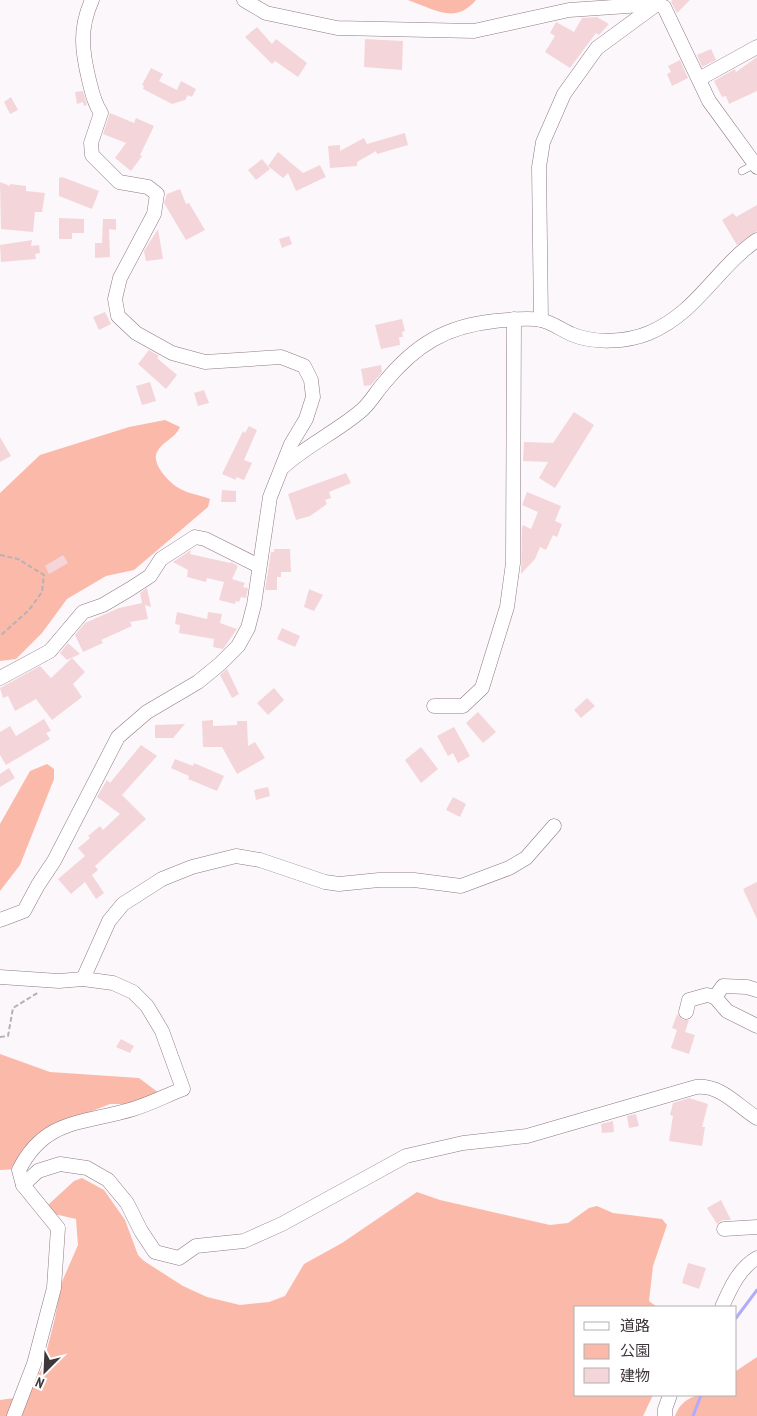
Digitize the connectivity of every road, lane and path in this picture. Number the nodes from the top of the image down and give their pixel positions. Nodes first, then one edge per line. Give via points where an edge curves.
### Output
1 (92, 0) edge
2 (244, 0) edge
3 (658, 2) edge
4 (757, 47) edge
5 (699, 79) junction
6 (756, 166) edge
7 (742, 171) dead end
8 (757, 240) edge
9 (514, 319) junction
10 (541, 320) junction
11 (283, 468) junction
12 (0, 555) edge
13 (259, 566) junction
14 (0, 636) edge
15 (0, 678) edge
16 (434, 706) dead end
17 (554, 826) dead end
18 (0, 920) edge
19 (0, 977) edge
20 (83, 979) junction
21 (59, 981) junction
22 (757, 990) edge
23 (715, 997) junction
24 (686, 1012) dead end
25 (757, 1026) edge
26 (0, 1037) edge
27 (756, 1114) edge
28 (23, 1185) junction
29 (757, 1227) edge
30 (724, 1229) dead end
31 (757, 1258) edge
32 (722, 1306) edge
33 (670, 1396) edge
34 (14, 1416) edge
35 (665, 1416) edge

1 - 11 street via 82,32 82,51 101,113 91,143 92,156 119,182 148,187 157,194 154,214 120,278 116,299 118,316 136,333 172,353 205,362 281,357 304,366 312,380 313,397 306,419 290,444
2 - 3 street via 266,13 337,28 474,31 569,10
3 - 5 street via 664,7
3 - 10 street via 597,48 564,94 543,142 539,167
4 - 5 street
5 - 6 street via 709,102
6 - 7 lane
8 - 10 street via 744,249 691,306 648,333 625,340 603,340 574,335
9 - 10 street
9 - 11 street via 451,329 431,340 408,357 365,408 295,456
9 - 16 street via 513,563 507,607 482,688 463,706
11 - 13 street via 270,496
12 - 14 path via 18,559 44,575 42,592 29,610
13 - 15 street via 195,537 161,559 150,576 137,585 103,605 83,612 50,651
13 - 18 street via 248,628 238,646 198,682 147,712 118,737 54,861 24,911
17 - 20 street via 526,858 461,886 414,880 332,883 260,860 236,856 192,866 162,879 123,904 109,921
19 - 21 street
20 - 21 street
20 - 28 street via 113,983 133,992 147,1006 162,1031 183,1089 133,1109 56,1130 42,1138 28,1153 19,1170
21 - 26 path via 13,1008 8,1036
22 - 23 street via 723,986
23 - 24 street via 707,995 689,1000
23 - 25 street via 727,1011
27 - 28 street via 708,1086 696,1087 528,1136 432,1148 406,1156 282,1224 244,1241 196,1246 179,1258 155,1252 127,1203 108,1180 87,1168 60,1164 38,1171
28 - 34 street via 58,1228 54,1288 34,1364
29 - 30 street
31 - 32 street via 748,1263 732,1284
33 - 35 street

